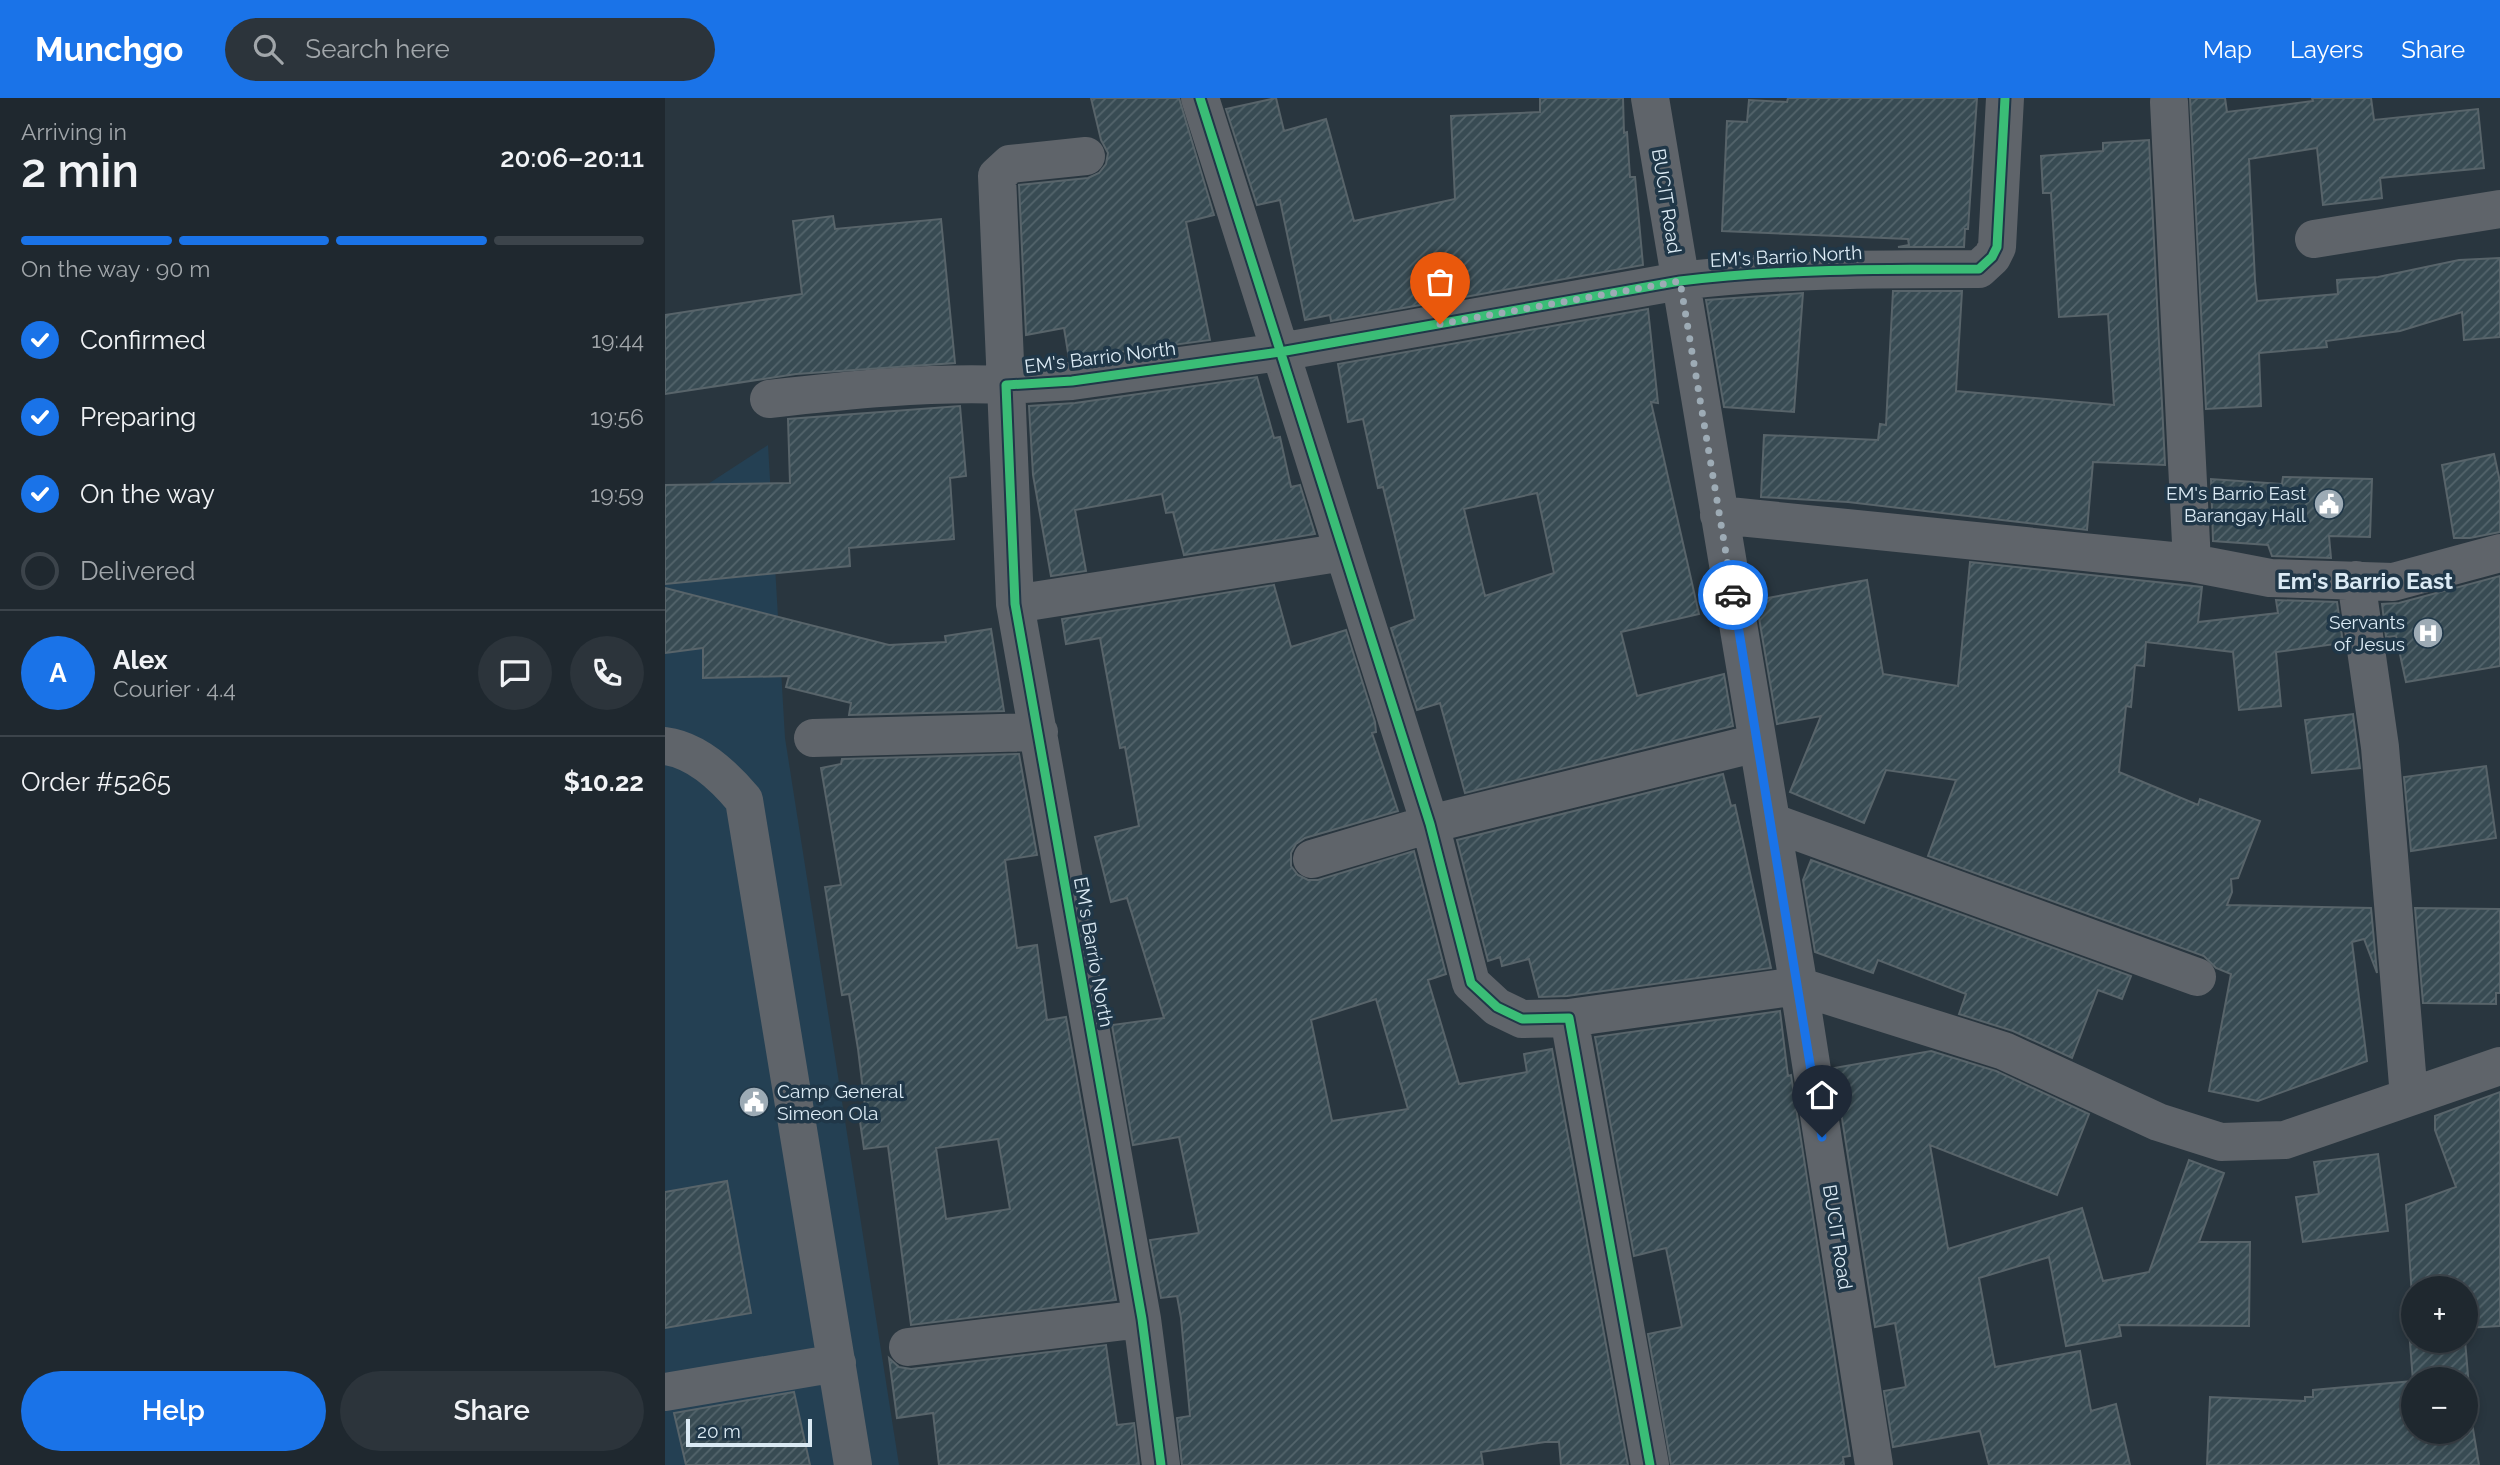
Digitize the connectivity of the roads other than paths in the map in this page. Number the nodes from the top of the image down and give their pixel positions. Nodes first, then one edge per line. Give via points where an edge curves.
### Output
1 (1200, 98) edge
2 (1650, 98) edge
3 (2005, 98) edge
4 (2169, 102) dead end
5 (1086, 156) dead end
6 (2500, 209) edge
7 (2314, 239) dead end
8 (1680, 281) junction
9 (1280, 352) junction
10 (1006, 385) junction
11 (769, 399) dead end
12 (1719, 514) junction
13 (1343, 552) junction
14 (2500, 553) edge
15 (2192, 563) junction
16 (2356, 580) junction
17 (1015, 604) junction
18 (1039, 732) junction
19 (813, 738) dead end
20 (1757, 743) junction
21 (665, 746) edge
22 (1771, 822) junction
23 (1430, 824) junction
24 (1312, 859) dead end
25 (2197, 977) dead end
26 (1798, 986) junction
27 (1569, 1018) junction
28 (2500, 1066) edge
29 (2409, 1097) junction
30 (1142, 1319) junction
31 (908, 1347) dead end
32 (837, 1363) junction
33 (665, 1392) edge
34 (853, 1465) edge
35 (1161, 1465) edge
36 (1650, 1465) edge
37 (1874, 1465) edge

1 - 9 street
2 - 8 street, BUCIT Road
3 - 8 street, EM's Barrio North via 1997,247 1979,269 1816,269
4 - 15 street
5 - 10 street via 1010,164 997,176
6 - 7 street
8 - 9 street, EM's Barrio North
8 - 12 street, BUCIT Road
9 - 10 street, EM's Barrio North via 1072,382
9 - 13 street
10 - 11 street via 886,386
10 - 17 street, EM's Barrio North
12 - 15 street
12 - 20 street, BUCIT Road
13 - 17 street
13 - 23 street
14 - 16 street via 2393,582
15 - 16 street via 2270,578
16 - 29 street via 2380,747
17 - 18 street, EM's Barrio North
18 - 19 street
18 - 30 street, EM's Barrio North
20 - 22 street, BUCIT Road
20 - 23 street
21 - 32 street via 704,762 726,778 744,800
22 - 25 street
22 - 26 street, BUCIT Road
23 - 24 street
23 - 27 street via 1471,983 1497,1007 1522,1019
26 - 27 street
26 - 29 street via 2004,1051 2158,1122 2221,1142 2285,1140
26 - 37 street, BUCIT Road
27 - 36 street
28 - 29 street
30 - 31 street
30 - 35 street, EM's Barrio North
32 - 33 street
32 - 34 street

